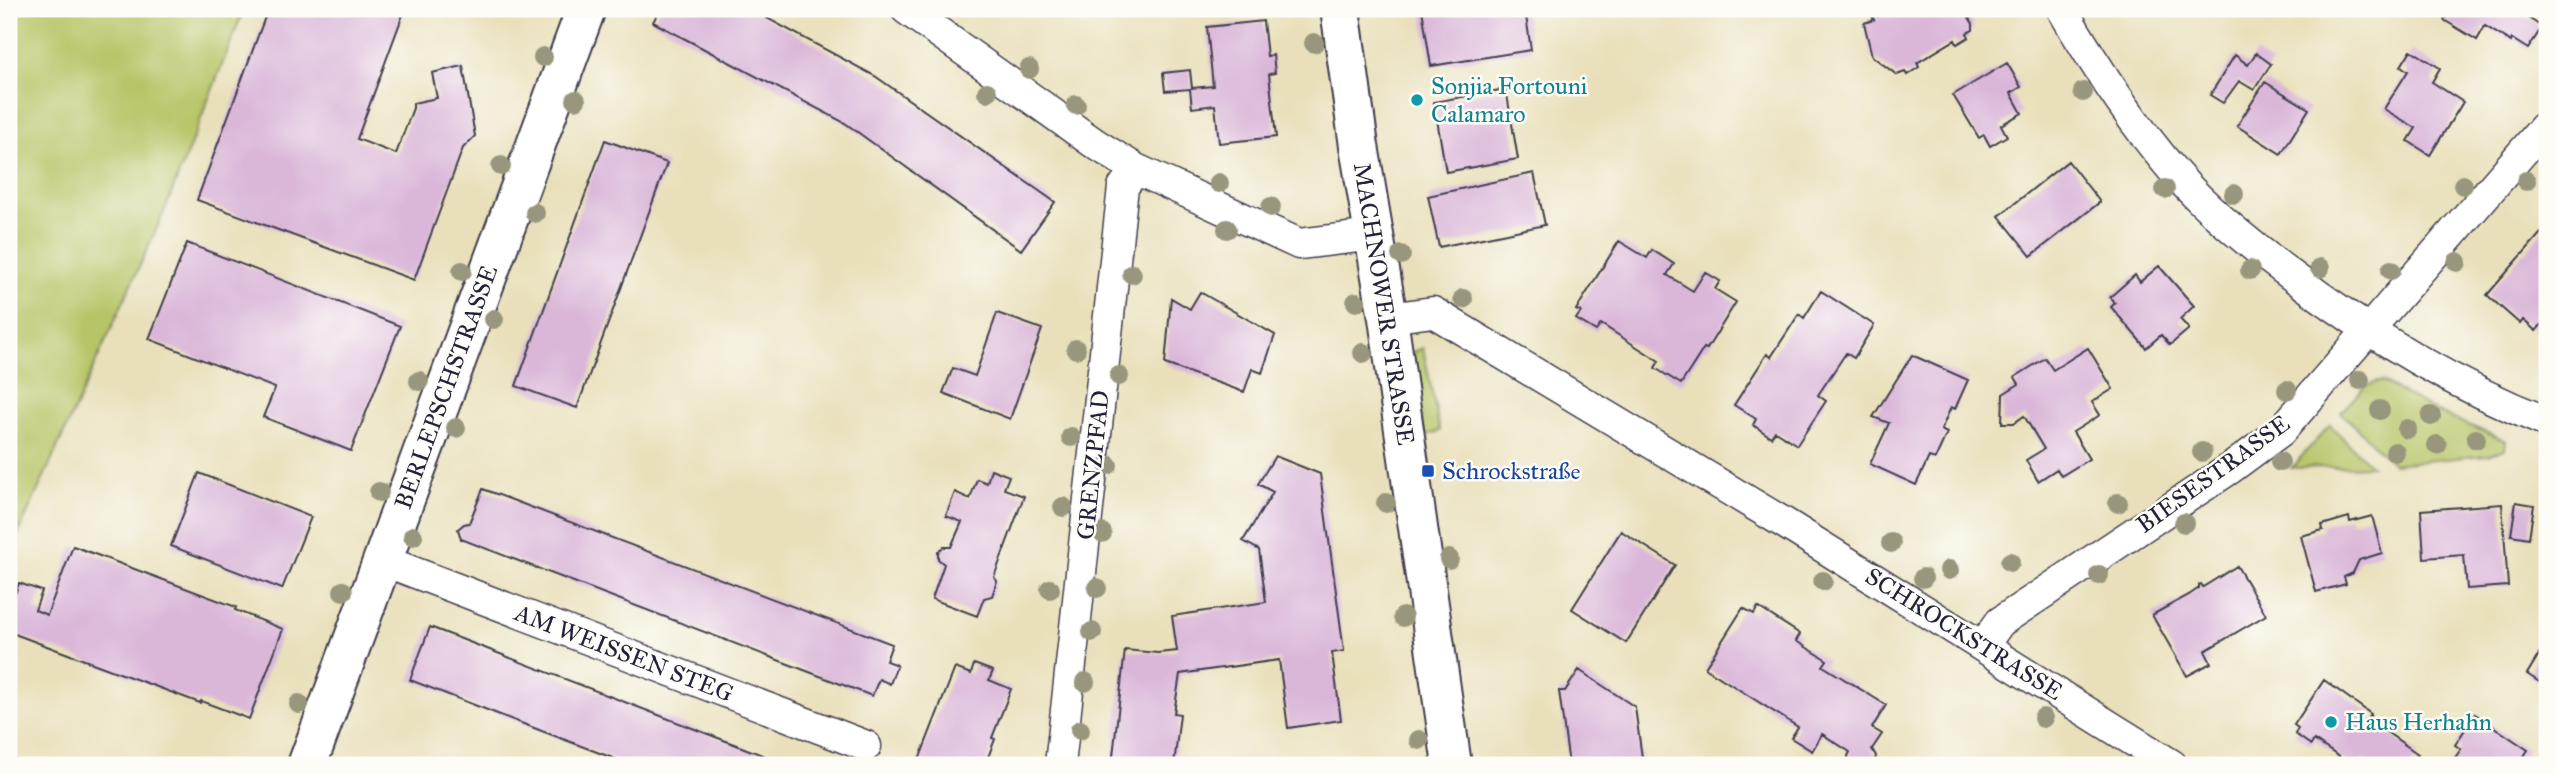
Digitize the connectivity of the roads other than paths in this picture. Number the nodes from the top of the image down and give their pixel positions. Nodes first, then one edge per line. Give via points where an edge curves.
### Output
1 (586, 9) edge
2 (906, 9) edge
3 (1340, 9) edge
4 (2062, 9) edge
5 (2547, 124) edge
6 (1136, 169) junction
7 (1374, 235) junction
8 (1388, 318) junction
9 (2367, 331) junction
10 (2547, 422) edge
11 (382, 560) junction
12 (1983, 646) junction
13 (866, 746) dead end
14 (307, 765) edge
15 (1060, 765) edge
16 (1451, 765) edge
17 (2172, 765) edge

1 - 11 street, BERLEPSCHSTRASSE
2 - 6 street
3 - 7 street, MACHNOWER STRASSE
4 - 9 street via 2109,86 2176,174 2247,242
5 - 9 street, BIESESTRASSE
6 - 7 street via 1299,244
6 - 15 street, GRENZPFAD via 1123,187
7 - 8 street, MACHNOWER STRASSE
8 - 12 street, SCHROCKSTRASSE via 1433,312
8 - 16 street, MACHNOWER STRASSE
9 - 10 street via 2496,402
9 - 12 street, BIESESTRASSE via 2281,431 2000,622
11 - 13 street, AM WEISSEN STEG
11 - 14 street, BERLEPSCHSTRASSE
12 - 17 street, SCHROCKSTRASSE

